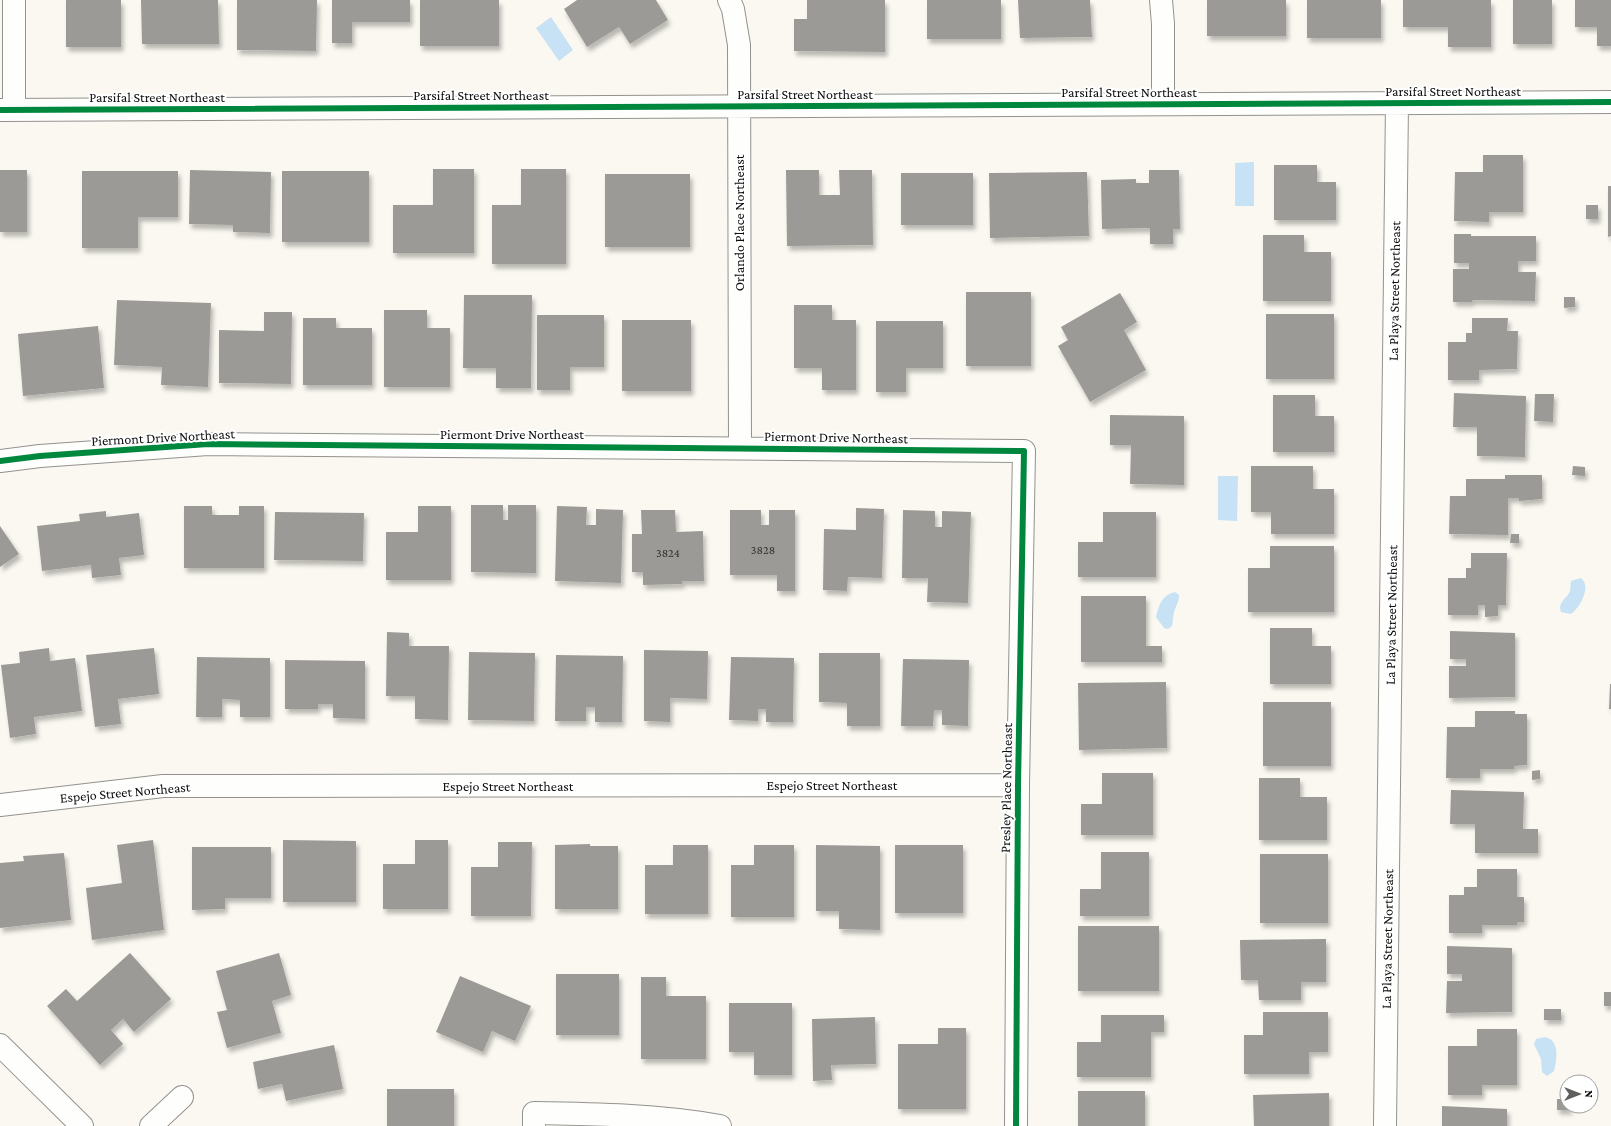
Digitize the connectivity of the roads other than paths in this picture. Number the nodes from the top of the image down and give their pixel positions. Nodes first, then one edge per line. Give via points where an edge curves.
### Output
1 (14, 0) edge
2 (729, 0) edge
3 (1161, 0) edge
4 (1611, 102) edge
5 (1397, 103) junction
6 (1163, 104) junction
7 (738, 106) junction
8 (7, 110) edge
9 (740, 448) junction
10 (1024, 451) joint
11 (0, 461) edge
12 (1018, 785) junction
13 (0, 805) edge
14 (0, 1045) edge
15 (182, 1097) dead end
16 (82, 1126) edge
17 (151, 1126) edge
18 (534, 1126) edge
19 (720, 1126) edge
20 (1016, 1126) edge
21 (1385, 1126) edge

1 - 8 street
2 - 7 street, Orlando Place Northeast via 739,45
3 - 6 street
4 - 5 street, Parsifal Street Northeast
5 - 6 street, Parsifal Street Northeast
5 - 21 street, La Playa Street Northeast
6 - 7 street, Parsifal Street Northeast
7 - 8 street, Parsifal Street Northeast
7 - 9 street, Orlando Place Northeast
9 - 10 street, Piermont Drive Northeast
9 - 11 street, Piermont Drive Northeast via 208,444
10 - 12 street, Presley Place Northeast
12 - 13 street, Espejo Street Northeast via 163,786
12 - 20 street, Presley Place Northeast
14 - 16 street
15 - 17 street
18 - 19 street via 534,1113 621,1114 684,1119

